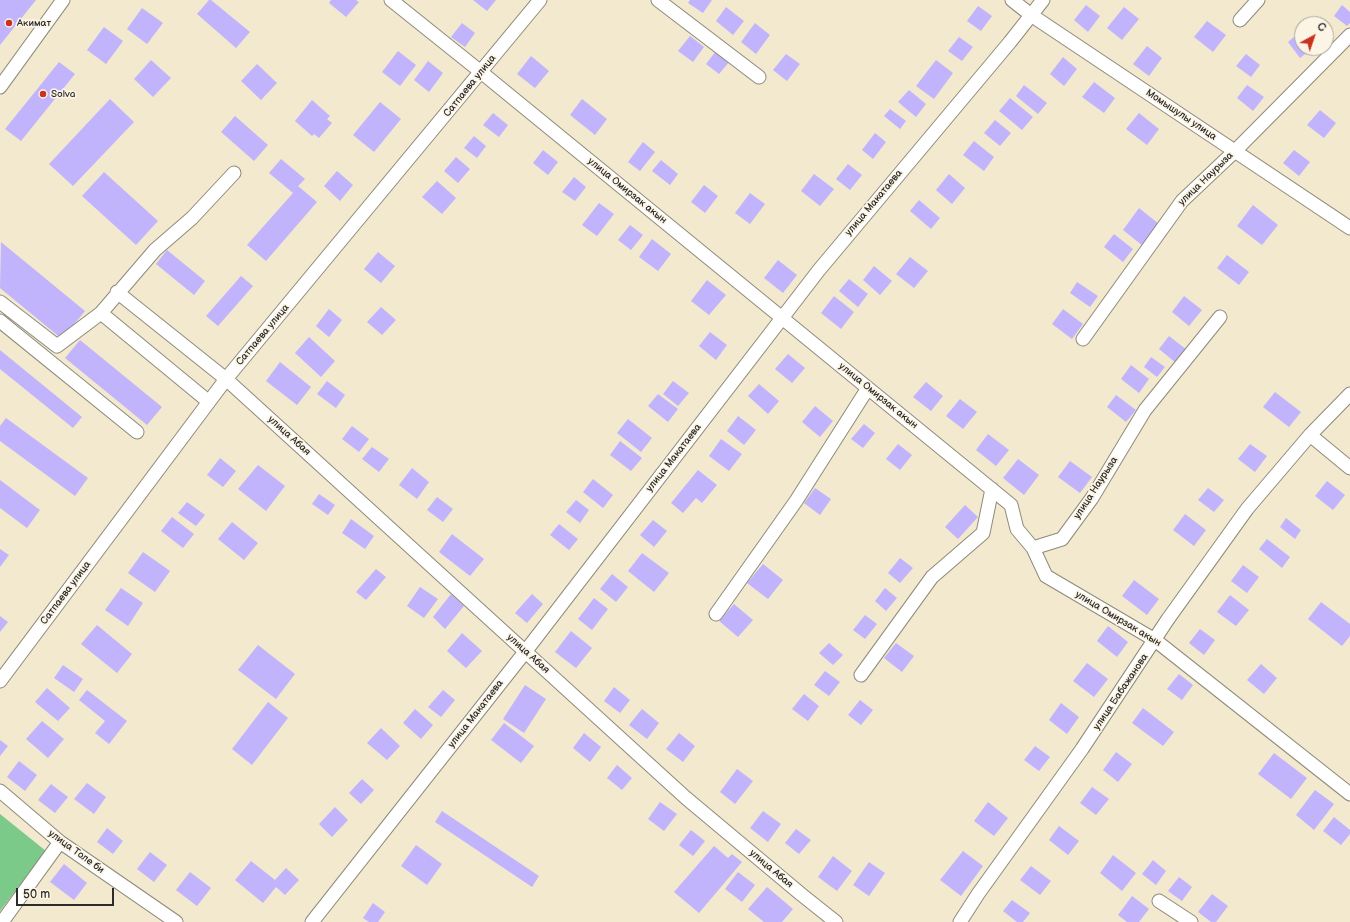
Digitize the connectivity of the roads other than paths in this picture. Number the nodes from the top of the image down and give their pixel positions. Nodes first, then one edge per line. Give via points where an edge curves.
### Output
1 (63, 0) edge
2 (391, 0) edge
3 (540, 0) edge
4 (658, 0) edge
5 (1012, 0) edge
6 (1043, 0) edge
7 (1258, 0) edge
8 (1031, 15) junction
9 (1240, 20) dead end
10 (1350, 35) edge
11 (481, 72) junction
12 (758, 77) dead end
13 (0, 87) edge
14 (1235, 151) junction
15 (234, 173) dead end
16 (1350, 228) edge
17 (117, 292) junction
18 (0, 302) edge
19 (101, 313) junction
20 (1220, 317) dead end
21 (782, 318) junction
22 (0, 321) edge
23 (1083, 339) dead end
24 (226, 379) junction
25 (868, 388) junction
26 (1350, 394) edge
27 (209, 402) junction
28 (136, 432) dead end
29 (1310, 434) junction
30 (1350, 468) edge
31 (992, 489) junction
32 (1033, 548) junction
33 (716, 614) dead end
34 (1155, 640) junction
35 (526, 652) junction
36 (861, 675) dead end
37 (0, 681) edge
38 (0, 791) edge
39 (1350, 794) edge
40 (60, 842) junction
41 (1159, 901) dead end
42 (2, 922) edge
43 (176, 922) edge
44 (312, 922) edge
45 (836, 922) edge
46 (960, 922) edge
47 (1191, 922) edge

1 - 13 street
2 - 11 street, улица Омирзак акын
3 - 11 street, Сатпаева улица
4 - 12 street
5 - 8 street, Момышулы улица
6 - 8 street, улица Макатаева
7 - 9 street
8 - 14 street, Момышулы улица
8 - 21 street, улица Макатаева
10 - 14 street, улица Наурыза
11 - 21 street, улица Омирзак акын
11 - 24 street, Сатпаева улица
14 - 16 street, Момышулы улица
14 - 23 street, улица Наурыза via 1182,200
15 - 17 street via 192,218 155,250
17 - 19 street
17 - 24 street, улица Абая
18 - 19 street via 57,346
19 - 27 street
20 - 32 street, улица Наурыза via 1146,410 1092,498 1062,539
21 - 25 street, улица Омирзак акын
21 - 35 street, улица Макатаева
22 - 28 street
24 - 27 street, Сатпаева улица
24 - 35 street, улица Абая
25 - 31 street, улица Омирзак акын
25 - 33 street via 796,501
26 - 29 street, улица Бабажанова
27 - 37 street, Сатпаева улица
29 - 30 street
29 - 34 street, улица Бабажанова via 1247,509
31 - 32 street, улица Омирзак акын via 1011,505 1017,530
31 - 36 street via 982,533 932,578
32 - 34 street, улица Омирзак акын via 1046,576
34 - 39 street, улица Омирзак акын
34 - 46 street, улица Бабажанова
35 - 44 street, улица Макатаева
35 - 45 street, улица Абая via 686,798
38 - 40 street, улица Толе би
40 - 42 street
40 - 43 street, улица Толе би
41 - 47 street

